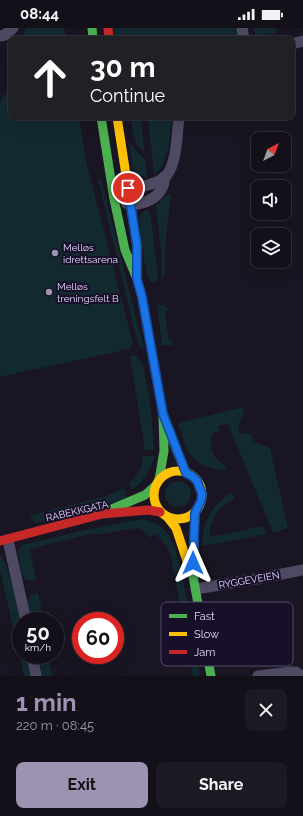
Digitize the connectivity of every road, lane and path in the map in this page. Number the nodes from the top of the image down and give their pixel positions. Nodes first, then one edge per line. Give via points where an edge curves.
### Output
1 (13, 28) edge
2 (0, 36) edge
3 (101, 120) edge
4 (117, 120) edge
5 (179, 120) edge
6 (164, 178) junction
7 (128, 188) junction
8 (114, 199) junction
9 (131, 205) junction
10 (137, 279) junction
11 (163, 414) junction
12 (186, 473) junction
13 (157, 483) junction
14 (160, 512) junction
15 (195, 513) junction
16 (102, 514) junction
17 (168, 518) junction
18 (4, 541) edge
19 (303, 570) edge
20 (193, 576) junction
21 (196, 589) junction
22 (198, 602) edge
23 (24, 612) edge
24 (34, 664) edge
25 (209, 666) edge
26 (36, 676) edge
27 (211, 676) edge
28 (258, 676) edge
29 (301, 676) edge

1 - 2 street
3 - 8 main road
4 - 7 main road
5 - 6 street via 174,159 171,169
6 - 7 street via 151,185
6 - 9 street via 163,190 152,200
7 - 8 street
7 - 9 main road
8 - 9 street
8 - 10 main road via 125,250
9 - 10 main road via 137,246
10 - 11 main road
11 - 12 main road
11 - 13 main road via 164,451
12 - 13 main road via 171,472
12 - 15 main road via 197,481 201,489 201,501
13 - 14 main road via 154,494
13 - 16 main road via 145,495
14 - 16 main road, RABEKKGATA via 148,510
14 - 17 main road
15 - 17 main road via 175,520
15 - 20 main road
16 - 18 main road, RABEKKGATA
17 - 20 main road via 176,528
18 - 23 street
19 - 21 street, RYGGEVEIEN
20 - 21 main road
21 - 22 main road
24 - 26 street
25 - 27 main road
28 - 29 street via 291,672

